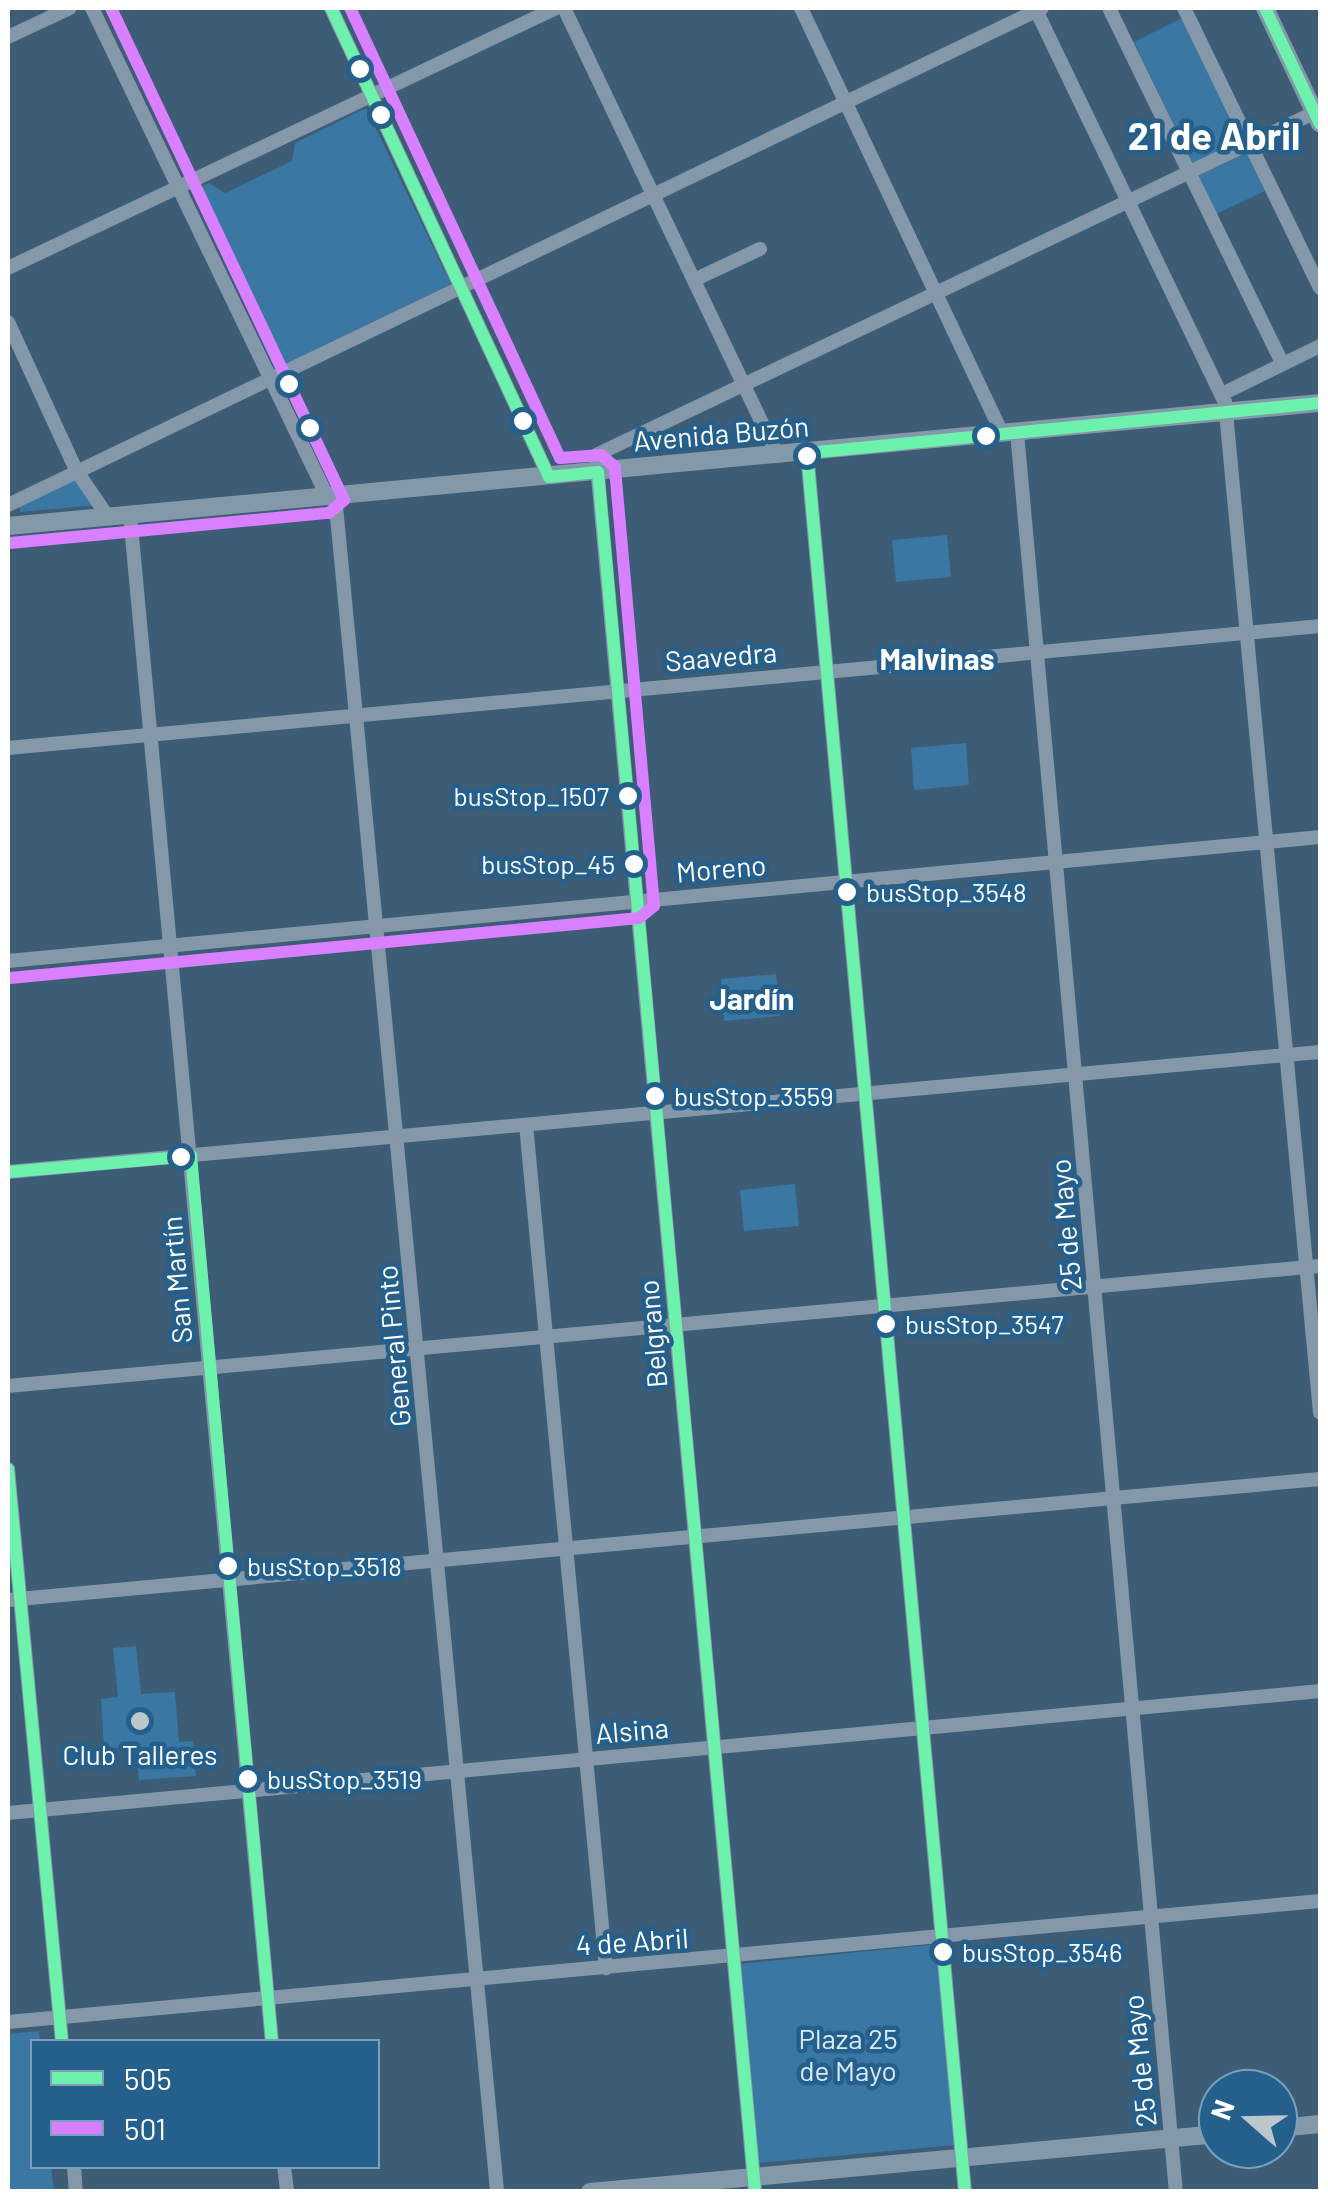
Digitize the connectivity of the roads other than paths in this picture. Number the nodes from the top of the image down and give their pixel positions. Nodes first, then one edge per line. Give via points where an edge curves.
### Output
1 (70, 8) edge
2 (92, 8) edge
3 (331, 8) edge
4 (556, 8) edge
5 (564, 8) edge
6 (800, 8) edge
7 (1109, 8) edge
8 (1184, 8) edge
9 (1265, 8) edge
10 (1038, 9) edge
11 (8, 37) edge
12 (371, 95) junction
13 (845, 102) junction
14 (1319, 115) edge
15 (1250, 144) junction
16 (1190, 174) junction
17 (178, 187) junction
18 (653, 194) junction
19 (1128, 204) junction
20 (760, 249) dead end
21 (8, 268) edge
22 (694, 280) junction
23 (461, 286) junction
24 (1320, 288) edge
25 (937, 294) junction
26 (8, 322) edge
27 (1320, 346) edge
28 (1283, 364) junction
29 (269, 377) junction
30 (744, 385) junction
31 (1224, 403) junction
32 (1320, 403) edge
33 (1009, 433) junction
34 (807, 453) junction
35 (778, 456) junction
36 (76, 470) junction
37 (598, 472) junction
38 (549, 476) junction
39 (331, 496) junction
40 (8, 504) edge
41 (130, 514) junction
42 (108, 516) junction
43 (8, 526) edge
44 (1320, 626) edge
45 (1247, 632) junction
46 (1037, 652) junction
47 (828, 671) junction
48 (618, 691) junction
49 (359, 715) junction
50 (150, 734) junction
51 (8, 748) edge
52 (1320, 837) edge
53 (1267, 842) junction
54 (1056, 862) junction
55 (848, 882) junction
56 (637, 902) junction
57 (378, 924) junction
58 (170, 946) junction
59 (8, 961) edge
60 (1320, 1052) edge
61 (1287, 1055) junction
62 (1076, 1074) junction
63 (868, 1094) junction
64 (656, 1113) junction
65 (526, 1125) junction
66 (398, 1138) junction
67 (191, 1156) junction
68 (8, 1172) edge
69 (1314, 1267) edge
70 (1096, 1287) junction
71 (888, 1306) junction
72 (676, 1325) junction
73 (546, 1337) junction
74 (419, 1350) junction
75 (208, 1368) junction
76 (8, 1386) edge
77 (1320, 1414) edge
78 (8, 1469) edge
79 (1320, 1479) edge
80 (1116, 1498) junction
81 (908, 1517) junction
82 (695, 1536) junction
83 (566, 1548) junction
84 (437, 1561) junction
85 (228, 1581) junction
86 (14, 1599) edge
87 (1320, 1691) edge
88 (1135, 1708) junction
89 (922, 1729) junction
90 (714, 1747) junction
91 (586, 1759) junction
92 (456, 1770) junction
93 (247, 1792) junction
94 (40, 1810) junction
95 (8, 1813) edge
96 (1320, 1901) edge
97 (1150, 1919) junction
98 (943, 1936) junction
99 (733, 1959) junction
100 (606, 1968) junction
101 (476, 1979) junction
102 (268, 2000) junction
103 (60, 2017) junction
104 (8, 2022) edge
105 (62, 2039) edge
106 (272, 2039) edge
107 (1198, 2136) edge
108 (1171, 2138) junction
109 (962, 2157) junction
110 (754, 2184) edge
111 (497, 2192) edge
112 (590, 2192) edge
113 (966, 2192) edge
114 (1176, 2192) edge

1 - 11 street
2 - 17 street, General Pinto
3 - 12 street
4 - 12 street
5 - 18 street
6 - 13 street, 25 de Mayo
7 - 16 street
8 - 15 street
9 - 14 main road
10 - 13 street
10 - 19 street
12 - 17 street
12 - 23 street
13 - 18 street
13 - 25 street, 25 de Mayo
14 - 15 street
15 - 16 street
15 - 24 street
16 - 19 street
16 - 28 street
17 - 21 street
17 - 29 street, General Pinto
18 - 22 street
18 - 23 street
19 - 25 street
19 - 31 street
20 - 22 street
22 - 30 street
23 - 29 street
23 - 38 street
25 - 30 street
25 - 33 street, 25 de Mayo
26 - 36 street
27 - 28 street
28 - 31 street
29 - 36 street
29 - 39 street, General Pinto
30 - 35 street
30 - 37 street via 596,455
31 - 32 main road, Avenida Buzón
31 - 33 main road, Avenida Buzón
31 - 45 street
33 - 34 main road, Avenida Buzón
33 - 46 street, 25 de Mayo
34 - 35 main road, Avenida Buzón
34 - 47 street
35 - 37 main road, Avenida Buzón
36 - 40 street
36 - 42 street
37 - 38 main road, Avenida Buzón
37 - 48 street, Belgrano
38 - 39 main road, Avenida Buzón
39 - 41 main road, Avenida Buzón
39 - 49 street, General Pinto
41 - 42 main road, Avenida Buzón
41 - 50 street, San Martín
42 - 43 main road, Avenida Buzón
44 - 45 street, Saavedra
45 - 46 street, Saavedra
45 - 53 street
46 - 47 street, Saavedra
46 - 54 street, 25 de Mayo
47 - 48 street, Saavedra
47 - 55 street
48 - 49 street, Saavedra
48 - 56 street, Belgrano
49 - 50 street, Saavedra
49 - 57 street, General Pinto
50 - 51 street, Saavedra
50 - 58 street, San Martín
52 - 53 street, Moreno
53 - 54 street, Moreno
53 - 61 street
54 - 55 street, Moreno
54 - 62 street, 25 de Mayo
55 - 56 street, Moreno
55 - 63 street
56 - 57 street, Moreno
56 - 64 street, Belgrano
57 - 58 street, Moreno
57 - 66 street, General Pinto
58 - 59 street, Moreno
58 - 67 street, San Martín
60 - 61 street
61 - 62 street
61 - 69 street
62 - 63 street
62 - 70 street, 25 de Mayo
63 - 64 street
63 - 71 street
64 - 65 street
64 - 72 street, Belgrano
65 - 66 street
65 - 73 street
66 - 67 street
66 - 74 street, General Pinto
67 - 68 street
67 - 75 street, San Martín
69 - 70 street
69 - 77 street
70 - 71 street
70 - 80 street, 25 de Mayo
71 - 72 street
71 - 81 street
72 - 73 street
72 - 82 street, Belgrano
73 - 74 street
73 - 83 street
74 - 75 street
74 - 84 street, General Pinto
75 - 76 street
75 - 85 street, San Martín
78 - 86 street
79 - 80 street
80 - 81 street
80 - 88 street, 25 de Mayo
81 - 82 street
81 - 89 street
82 - 83 street
82 - 90 street, Belgrano
83 - 84 street
83 - 91 street
84 - 85 street
84 - 92 street, General Pinto
85 - 86 street
85 - 93 street, San Martín
86 - 94 street
87 - 88 street, Alsina
88 - 89 street, Alsina
88 - 97 street, 25 de Mayo
89 - 90 street, Alsina
89 - 98 street
90 - 91 street, Alsina
90 - 99 street, Belgrano
91 - 92 street, Alsina
91 - 100 street
92 - 93 street, Alsina
92 - 101 street, General Pinto
93 - 94 street, Alsina
93 - 102 street, San Martín
94 - 95 street, Alsina
94 - 103 street
96 - 97 street, 4 de Abril
97 - 98 street, 4 de Abril
97 - 108 street, 25 de Mayo
98 - 99 street, 4 de Abril
98 - 109 street
99 - 100 street, 4 de Abril
99 - 110 street, Belgrano
100 - 101 street, 4 de Abril
101 - 102 street, 4 de Abril
101 - 111 street, General Pinto
102 - 103 street, 4 de Abril
102 - 106 street, San Martín
103 - 104 street, 4 de Abril
103 - 105 street
107 - 108 main road
108 - 109 main road
108 - 114 street, 25 de Mayo
109 - 110 main road
109 - 113 street
110 - 112 main road

